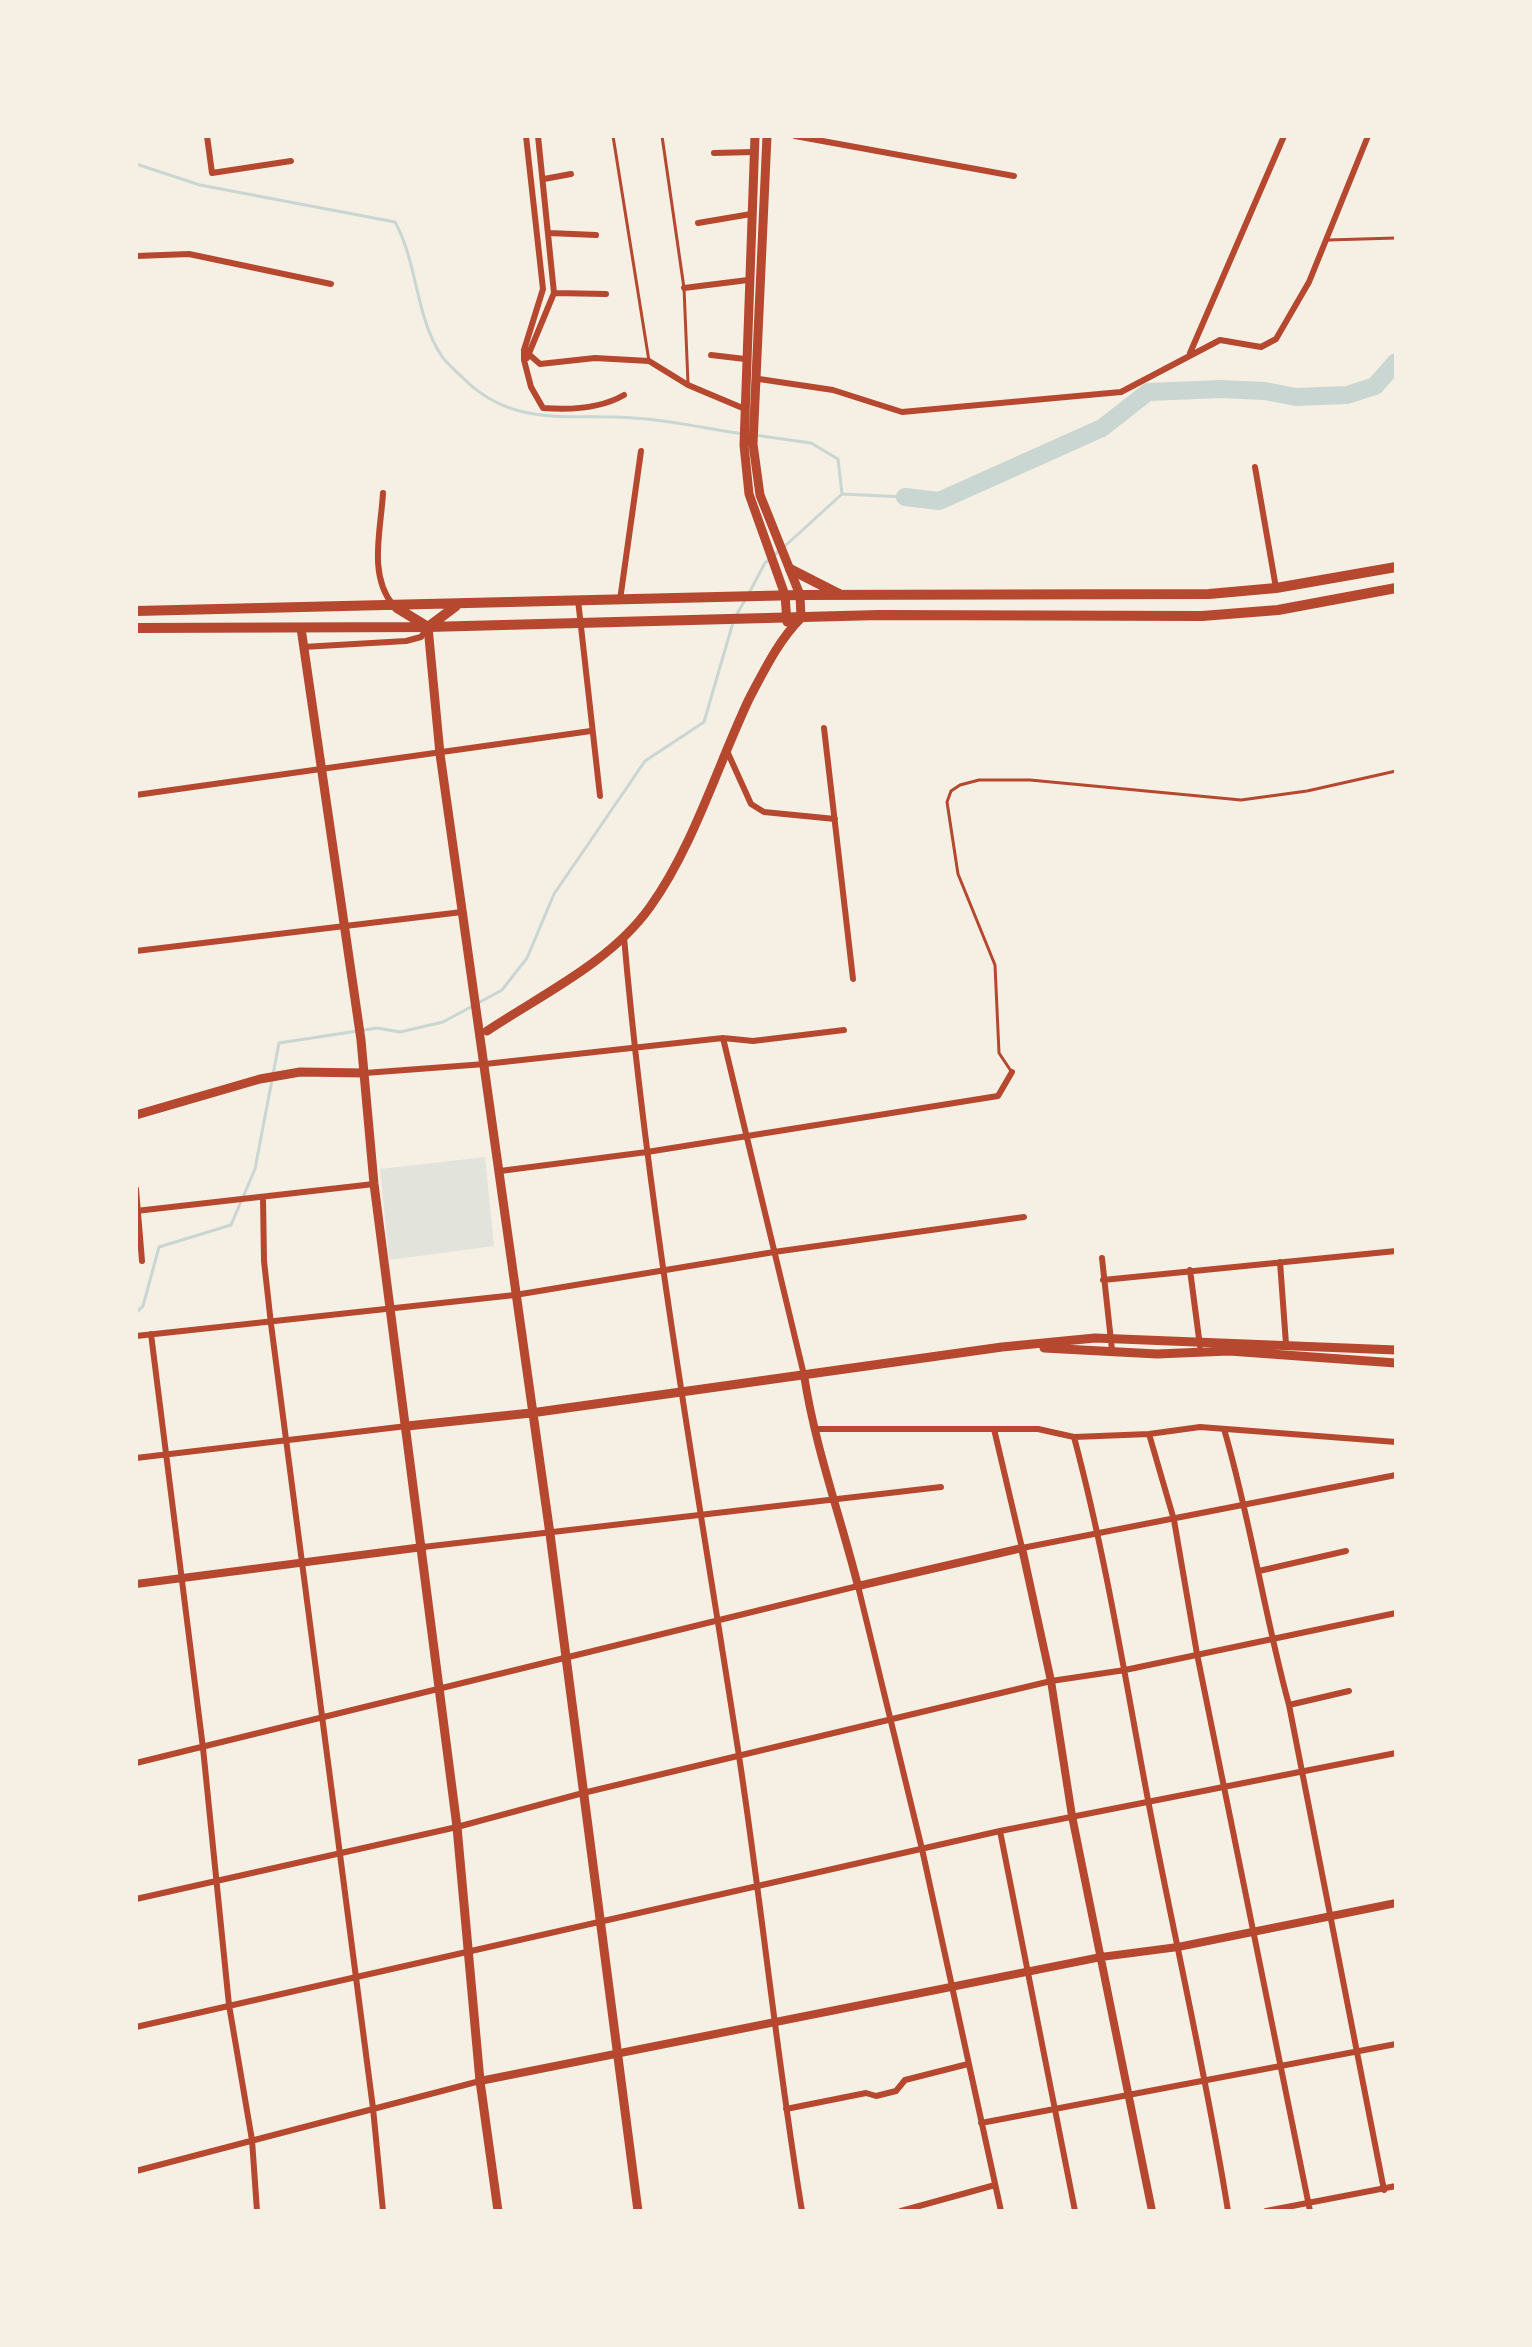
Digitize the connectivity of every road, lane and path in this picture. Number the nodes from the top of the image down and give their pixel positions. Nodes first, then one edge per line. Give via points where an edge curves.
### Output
1 (207, 136) edge
2 (526, 136) edge
3 (538, 136) edge
4 (613, 136) edge
5 (662, 136) edge
6 (755, 136) edge
7 (767, 136) edge
8 (795, 136) edge
9 (1284, 136) edge
10 (1368, 136) edge
11 (540, 152) junction
12 (754, 152) junction
13 (528, 153) junction
14 (714, 153) dead end
15 (291, 161) dead end
16 (571, 174) dead end
17 (1014, 176) dead end
18 (544, 179) junction
19 (751, 214) junction
20 (698, 223) dead end
21 (549, 233) junction
22 (596, 235) dead end
23 (1396, 238) edge
24 (1328, 240) junction
25 (136, 256) edge
26 (551, 263) junction
27 (541, 264) junction
28 (748, 280) junction
29 (331, 284) dead end
30 (684, 288) junction
31 (554, 293) junction
32 (606, 294) dead end
33 (1190, 354) junction
34 (526, 355) junction
35 (711, 355) dead end
36 (745, 359) junction
37 (649, 361) junction
38 (759, 379) junction
39 (688, 385) junction
40 (624, 395) dead end
41 (745, 409) junction
42 (750, 424) junction
43 (748, 445) junction
44 (641, 451) dead end
45 (1255, 467) dead end
46 (383, 493) dead end
47 (788, 566) junction
48 (1396, 567) edge
49 (1276, 588) junction
50 (1396, 588) edge
51 (785, 595) junction
52 (800, 595) junction
53 (840, 595) junction
54 (578, 600) junction
55 (620, 600) junction
56 (458, 605) junction
57 (395, 607) junction
58 (136, 611) edge
59 (801, 618) junction
60 (786, 619) junction
61 (581, 623) junction
62 (428, 627) junction
63 (136, 628) edge
64 (301, 628) junction
65 (788, 631) junction
66 (303, 647) junction
67 (824, 728) dead end
68 (591, 731) junction
69 (725, 748) junction
70 (440, 754) junction
71 (323, 770) junction
72 (1396, 771) edge
73 (136, 795) edge
74 (600, 796) dead end
75 (835, 819) junction
76 (462, 912) junction
77 (343, 924) junction
78 (624, 937) junction
79 (136, 951) edge
80 (853, 979) dead end
81 (483, 1028) junction
82 (844, 1030) dead end
83 (723, 1038) junction
84 (633, 1047) junction
85 (485, 1064) junction
86 (1012, 1072) joint
87 (365, 1073) junction
88 (136, 1115) edge
89 (746, 1136) junction
90 (647, 1152) junction
91 (500, 1171) junction
92 (374, 1184) junction
93 (136, 1189) edge
94 (260, 1199) junction
95 (137, 1211) edge
96 (1024, 1217) dead end
97 (1396, 1251) edge
98 (774, 1252) junction
99 (1102, 1258) dead end
100 (142, 1261) dead end
101 (1280, 1262) junction
102 (662, 1270) junction
103 (1190, 1270) junction
104 (1103, 1280) junction
105 (515, 1295) junction
106 (389, 1309) junction
107 (271, 1324) junction
108 (151, 1334) junction
109 (136, 1336) edge
110 (1111, 1337) junction
111 (1286, 1344) junction
112 (1200, 1346) junction
113 (1002, 1347) junction
114 (1112, 1350) junction
115 (1396, 1350) edge
116 (1396, 1363) edge
117 (804, 1375) junction
118 (682, 1389) junction
119 (531, 1413) junction
120 (407, 1426) junction
121 (812, 1429) junction
122 (994, 1429) junction
123 (1224, 1429) junction
124 (1149, 1434) junction
125 (1074, 1437) junction
126 (287, 1441) junction
127 (1396, 1442) edge
128 (164, 1455) junction
129 (136, 1458) edge
130 (1396, 1475) edge
131 (941, 1487) dead end
132 (837, 1501) junction
133 (1246, 1504) junction
134 (701, 1516) junction
135 (1174, 1520) junction
136 (550, 1534) junction
137 (1100, 1534) junction
138 (423, 1547) junction
139 (1022, 1548) junction
140 (1346, 1551) dead end
141 (303, 1560) junction
142 (1259, 1571) junction
143 (181, 1580) junction
144 (136, 1584) edge
145 (858, 1586) junction
146 (1396, 1613) edge
147 (715, 1621) junction
148 (1270, 1637) junction
149 (1197, 1654) junction
150 (564, 1659) junction
151 (1125, 1670) junction
152 (1051, 1681) junction
153 (439, 1689) junction
154 (1349, 1691) dead end
155 (1289, 1705) junction
156 (323, 1715) junction
157 (890, 1718) junction
158 (203, 1748) junction
159 (1396, 1753) edge
160 (739, 1756) junction
161 (136, 1763) edge
162 (1299, 1771) junction
163 (1223, 1787) junction
164 (583, 1793) junction
165 (1148, 1801) junction
166 (1072, 1816) junction
167 (457, 1827) junction
168 (1000, 1831) junction
169 (922, 1849) junction
170 (341, 1852) junction
171 (217, 1879) junction
172 (757, 1889) junction
173 (136, 1899) edge
174 (1396, 1903) edge
175 (1328, 1916) junction
176 (599, 1923) junction
177 (1254, 1931) junction
178 (1178, 1947) junction
179 (466, 1951) junction
180 (1101, 1957) junction
181 (1029, 1972) junction
182 (356, 1978) junction
183 (953, 1988) junction
184 (229, 2005) junction
185 (774, 2022) junction
186 (136, 2027) edge
187 (1396, 2044) edge
188 (1356, 2051) junction
189 (617, 2052) junction
190 (968, 2064) junction
191 (1282, 2064) junction
192 (1207, 2078) junction
193 (480, 2081) junction
194 (1129, 2093) junction
195 (373, 2108) junction
196 (1055, 2108) junction
197 (786, 2109) junction
198 (981, 2123) junction
199 (252, 2140) junction
200 (136, 2171) edge
201 (995, 2185) junction
202 (1396, 2186) edge
203 (1384, 2190) junction
204 (1307, 2202) junction
205 (257, 2211) edge
206 (383, 2211) edge
207 (498, 2211) edge
208 (638, 2211) edge
209 (802, 2211) edge
210 (901, 2211) edge
211 (1001, 2211) edge
212 (1075, 2211) edge
213 (1152, 2211) edge
214 (1228, 2211) edge
215 (1266, 2211) edge
216 (1310, 2211) edge

1 - 15 street via 212,173
2 - 13 street
3 - 11 street
4 - 37 lane
5 - 30 lane
6 - 12 main road
7 - 38 main road
8 - 17 street
9 - 33 street
10 - 24 street
11 - 13 street
11 - 18 street
12 - 14 street
12 - 19 main road
13 - 27 street
16 - 18 street
18 - 21 street
19 - 20 street
19 - 28 main road
21 - 22 street
21 - 26 street
23 - 24 lane
24 - 33 street via 1276,339 1261,347 1220,340
25 - 29 street via 189,254
26 - 27 street
26 - 31 street
27 - 34 street via 543,289
28 - 30 street
28 - 36 main road
30 - 39 lane
31 - 32 street
31 - 34 street
33 - 38 street via 1121,392 902,412 833,390
34 - 37 street via 540,364 595,358
34 - 40 street via 531,387 543,408 567,410
35 - 36 street
36 - 41 main road
37 - 39 street
38 - 42 main road
39 - 41 street
41 - 42 main road
42 - 43 main road
43 - 47 main road
43 - 51 main road via 749,494
44 - 55 street
45 - 49 street
46 - 57 street via 378,577
47 - 52 main road
47 - 53 main road
48 - 49 main road
49 - 53 main road via 1137,595
50 - 59 main road via 1278,610 1202,616
51 - 52 main road
51 - 55 main road
51 - 60 main road
52 - 53 main road
52 - 59 main road
54 - 55 main road
54 - 56 main road
54 - 61 street
56 - 57 main road
56 - 62 main road
57 - 58 main road
57 - 62 main road
59 - 60 main road
59 - 65 main road
60 - 61 main road
60 - 65 main road
61 - 62 main road
61 - 68 street
62 - 64 main road
62 - 66 street via 421,637 406,641
62 - 70 main road
63 - 64 main road
64 - 66 main road
65 - 69 main road
66 - 71 main road
67 - 75 street
68 - 70 street
68 - 74 street
69 - 75 street via 751,804 764,812
69 - 78 main road via 669,878
70 - 71 street
70 - 76 main road
71 - 73 street
71 - 77 main road
72 - 86 lane via 1241,800 1030,780 979,780 951,791 947,802 958,874 995,965 999,1053
75 - 80 street
76 - 77 street
76 - 81 main road
77 - 79 street
77 - 87 main road
78 - 81 main road
78 - 84 street
81 - 85 main road
82 - 83 street via 753,1041
83 - 84 street
83 - 89 street
84 - 85 street
84 - 90 street
85 - 87 street
85 - 91 main road
86 - 89 street via 998,1096
87 - 88 main road via 300,1072 260,1079
87 - 92 main road
89 - 90 street
89 - 98 street
90 - 91 street
90 - 102 street
91 - 105 main road
92 - 94 street
92 - 106 main road
93 - 95 street
94 - 95 street
94 - 107 street
95 - 100 street
96 - 98 street
97 - 101 street
98 - 102 street
98 - 117 street
99 - 104 street
101 - 103 street
101 - 111 street
102 - 105 street
102 - 118 street
103 - 104 street
103 - 112 street
104 - 110 street
105 - 106 street
105 - 119 main road
106 - 107 street
106 - 120 main road
107 - 108 street
107 - 126 street
108 - 109 street
108 - 128 street
110 - 112 main road
110 - 113 main road
110 - 114 street
111 - 112 main road
111 - 115 main road
112 - 114 main road via 1157,1354
112 - 116 main road
113 - 114 main road
113 - 117 main road
117 - 118 main road
117 - 121 street
118 - 119 main road
118 - 134 street
119 - 120 main road
119 - 136 main road
120 - 126 street
120 - 138 main road
121 - 122 street
121 - 132 street
122 - 125 street via 1038,1429
122 - 139 street
123 - 124 street via 1181,1427
123 - 127 street
123 - 133 street
124 - 125 street
124 - 135 street
125 - 137 street
126 - 128 street
126 - 141 street
128 - 129 street
128 - 143 street
130 - 133 street
131 - 132 street
132 - 134 street
132 - 145 street
133 - 135 street
133 - 142 street
134 - 136 street
134 - 147 street
135 - 137 street
135 - 149 street
136 - 138 street
136 - 150 main road
137 - 139 street
137 - 151 street
138 - 141 street
138 - 153 main road
139 - 145 street
139 - 152 street
140 - 142 street
141 - 143 street
141 - 156 street
142 - 148 street
143 - 144 street
143 - 158 street
145 - 147 street
145 - 157 street
146 - 148 street
147 - 150 street
147 - 160 street
148 - 149 street
148 - 155 street
149 - 151 street
149 - 163 street
150 - 153 street
150 - 164 main road
151 - 152 street
151 - 165 street
152 - 157 street
152 - 166 street
153 - 156 street
153 - 167 main road
154 - 155 street
155 - 162 street
156 - 158 street
156 - 170 street
157 - 160 street
157 - 169 street
158 - 161 street
158 - 171 street
159 - 162 street
160 - 164 street
160 - 172 street
162 - 163 street
162 - 175 street
163 - 165 street
163 - 177 street
164 - 167 street
164 - 176 main road
165 - 166 street
165 - 178 street
166 - 168 street
166 - 180 street
167 - 170 street
167 - 179 main road
168 - 169 street
168 - 181 street
169 - 172 street
169 - 183 street
170 - 171 street
170 - 182 street
171 - 173 street
171 - 184 street
172 - 176 street
172 - 185 street
174 - 175 street
175 - 177 street
175 - 188 street
176 - 179 street
176 - 189 main road
177 - 178 street
177 - 191 street
178 - 180 street
178 - 192 street
179 - 182 street
179 - 193 main road
180 - 181 street
180 - 194 street
181 - 183 street
181 - 196 street
182 - 184 street
182 - 195 street
183 - 185 street
183 - 190 street
184 - 186 street
184 - 199 street
185 - 189 street
185 - 197 street
187 - 188 street
188 - 191 street
188 - 203 street
189 - 193 street
189 - 208 main road
190 - 197 street via 905,2080 896,2091 876,2096 866,2093
190 - 198 street
191 - 192 street
191 - 204 street
192 - 194 street
192 - 214 street
193 - 195 street
193 - 207 main road
194 - 196 street
194 - 213 street
195 - 199 street
195 - 206 street
196 - 198 street
196 - 212 street
197 - 209 street
198 - 201 street
199 - 200 street
199 - 205 street
201 - 210 street
201 - 211 street
202 - 203 street
203 - 204 street
204 - 215 street
204 - 216 street

